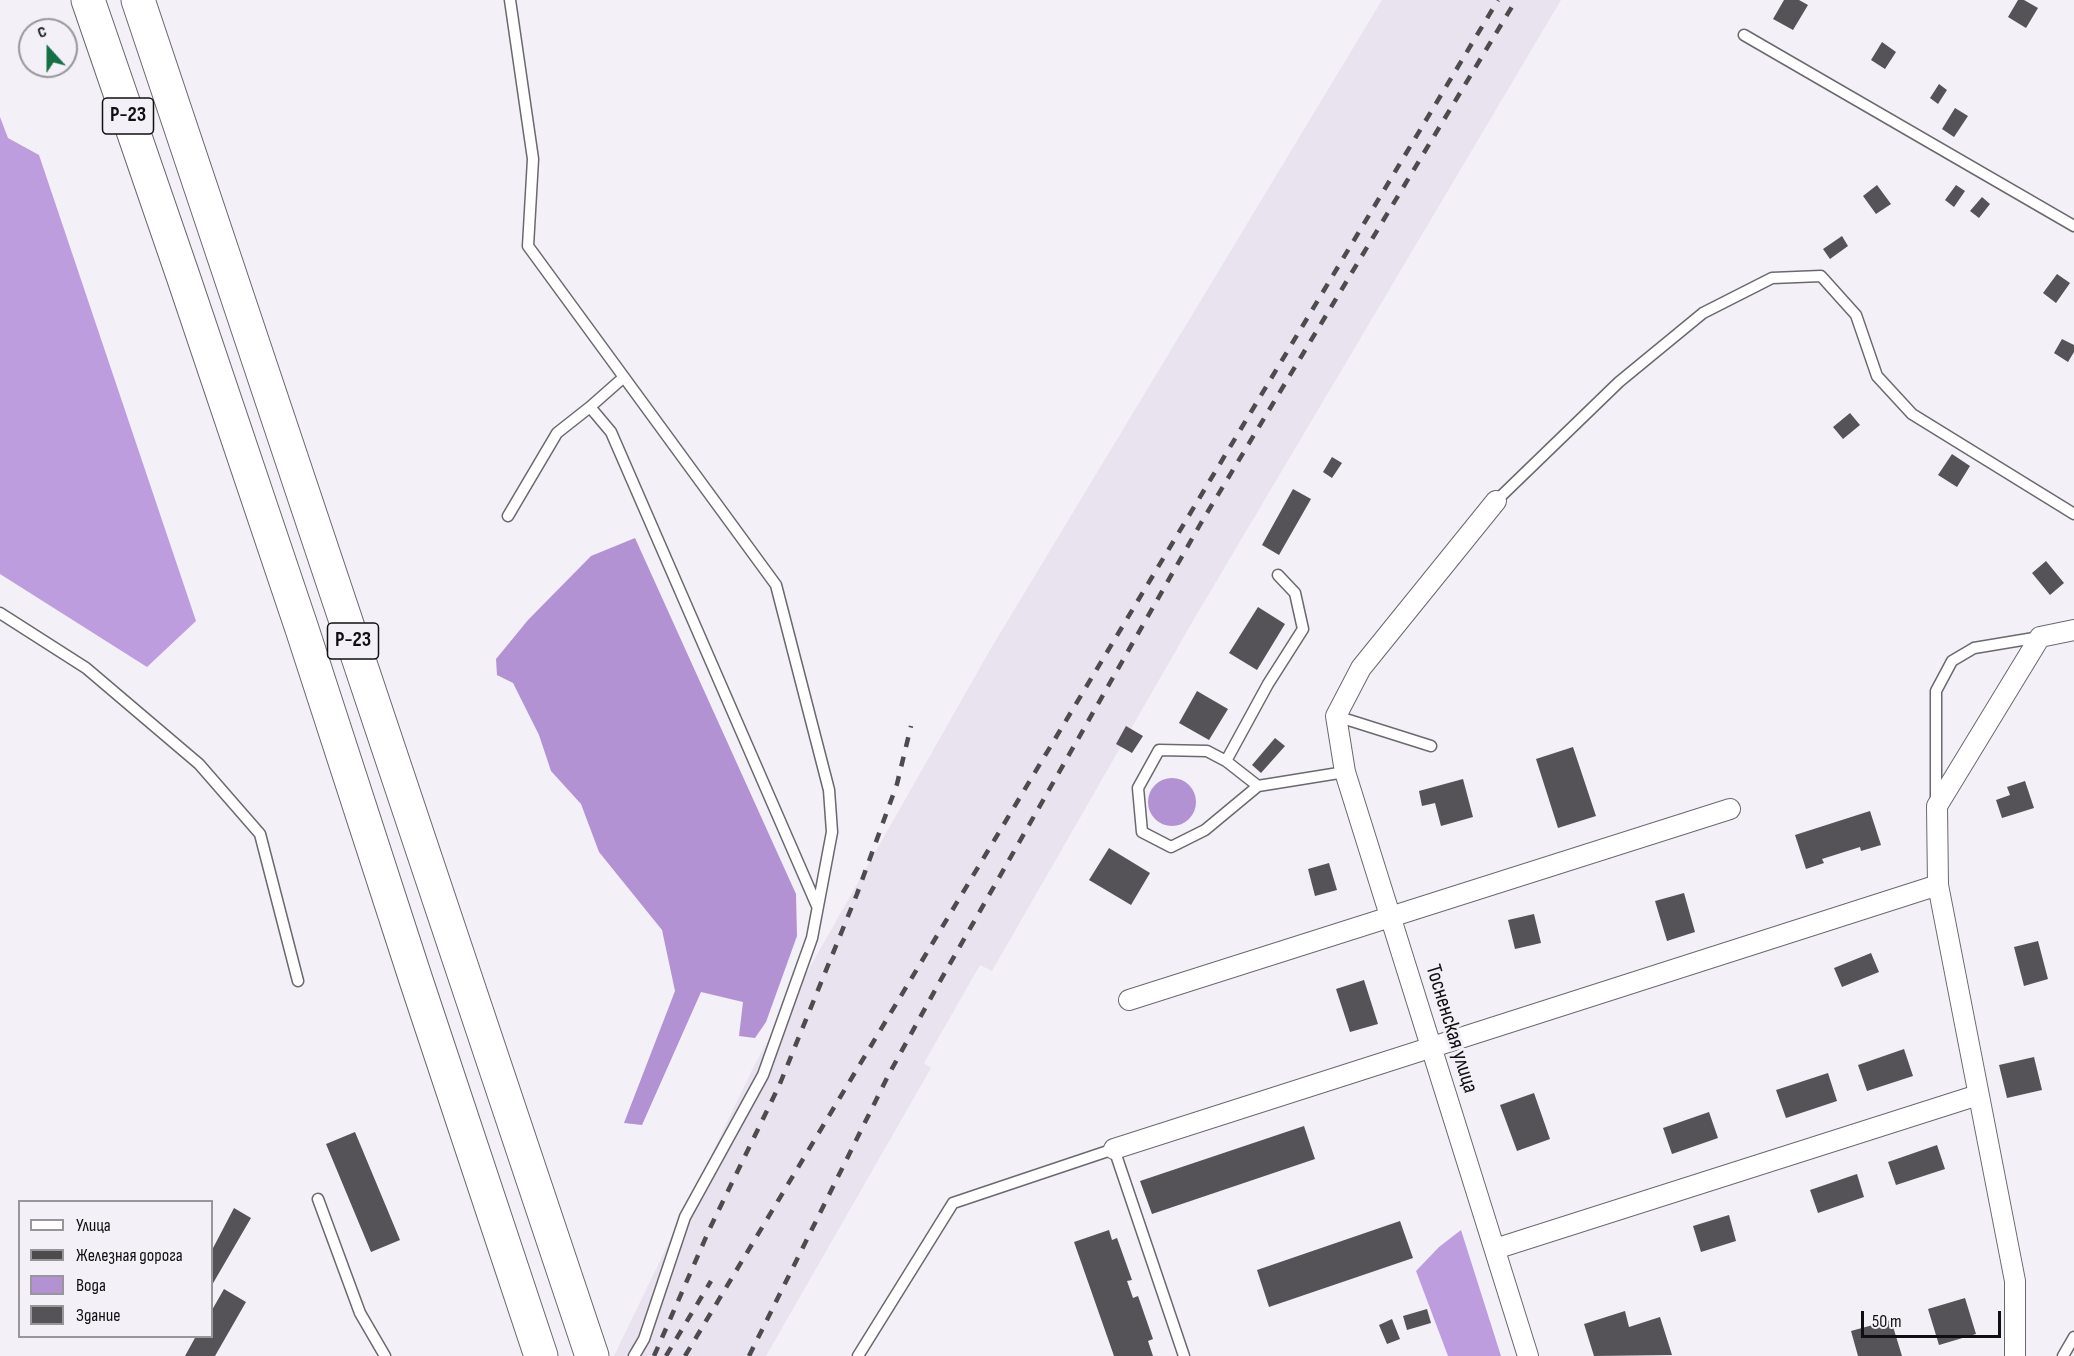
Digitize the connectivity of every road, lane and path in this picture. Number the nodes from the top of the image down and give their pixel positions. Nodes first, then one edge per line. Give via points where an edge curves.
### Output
1 (88, 0) edge
2 (138, 0) edge
3 (510, 0) edge
4 (1744, 35) dead end
5 (2074, 226) edge
6 (624, 377) junction
7 (590, 407) junction
8 (1496, 501) joint
9 (2074, 514) edge
10 (508, 516) dead end
11 (1278, 575) dead end
12 (0, 613) edge
13 (2074, 630) edge
14 (2040, 637) junction
15 (1336, 716) junction
16 (1431, 746) dead end
17 (1226, 761) junction
18 (1346, 772) junction
19 (1258, 786) junction
20 (1936, 806) junction
21 (1730, 809) dead end
22 (1938, 885) junction
23 (817, 907) junction
24 (1391, 917) junction
25 (298, 981) dead end
26 (1129, 1000) dead end
27 (1432, 1048) junction
28 (1978, 1095) junction
29 (1114, 1149) junction
30 (318, 1199) dead end
31 (1495, 1249) junction
32 (2074, 1338) edge
33 (538, 1345) edge
34 (385, 1356) edge
35 (592, 1356) edge
36 (634, 1356) edge
37 (858, 1356) edge
38 (1184, 1356) edge
39 (1528, 1356) edge
40 (2015, 1356) edge
41 (2063, 1356) edge

1 - 33 highway, Р-23 via 298,618
2 - 35 highway, Р-23
3 - 6 lane via 533,159 528,246
4 - 5 lane
6 - 7 lane
6 - 23 lane via 776,585 829,790 832,832
7 - 10 lane via 557,433
7 - 23 lane via 611,432
8 - 9 lane via 1619,382 1703,313 1772,278 1821,276 1856,315 1877,376 1912,414
8 - 15 street via 1361,668
11 - 17 lane via 1295,593 1303,629
12 - 25 lane via 95,675 199,764 260,834
13 - 14 street
14 - 20 street
14 - 20 lane via 1974,648 1952,661 1936,691
15 - 16 lane
15 - 18 street, Тосненская улица
17 - 19 lane
17 - 19 lane via 1207,751 1159,750 1137,788 1142,832 1171,847 1205,830
18 - 19 lane
18 - 24 street, Тосненская улица
20 - 22 street
21 - 24 street
22 - 27 street
22 - 28 street
23 - 36 lane via 812,938 763,1075 685,1217 644,1339
24 - 26 street
24 - 27 street, Тосненская улица
27 - 29 street
27 - 31 street, Тосненская улица
28 - 31 street
28 - 40 street via 2015,1281
29 - 37 lane via 953,1203
29 - 38 lane
30 - 34 lane via 360,1313
31 - 39 street, Тосненская улица
32 - 41 lane

